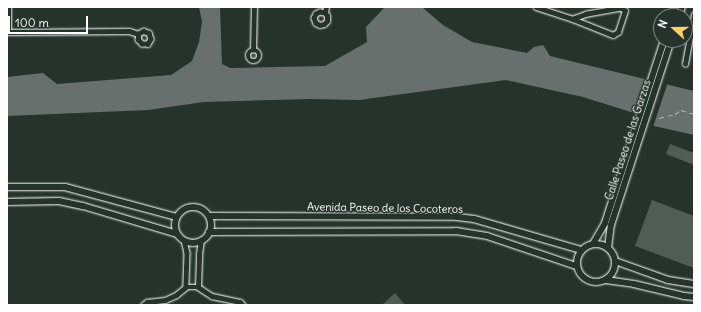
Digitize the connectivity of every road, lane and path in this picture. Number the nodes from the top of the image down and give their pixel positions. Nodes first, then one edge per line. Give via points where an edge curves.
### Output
1 (8, 7) edge
2 (254, 7) edge
3 (326, 7) edge
4 (536, 7) edge
5 (325, 13) dead end
6 (694, 15) edge
7 (573, 19) junction
8 (8, 32) edge
9 (138, 34) dead end
10 (662, 48) edge
11 (668, 48) edge
12 (253, 50) dead end
13 (685, 64) dead end
14 (657, 72) junction
15 (638, 132) junction
16 (7, 187) edge
17 (7, 202) edge
18 (209, 216) junction
19 (176, 218) junction
20 (209, 232) junction
21 (177, 234) junction
22 (184, 240) junction
23 (201, 240) junction
24 (594, 244) junction
25 (608, 248) junction
26 (581, 250) junction
27 (615, 261) junction
28 (576, 266) junction
29 (606, 280) junction
30 (694, 284) edge
31 (186, 287) junction
32 (198, 287) junction
33 (694, 297) edge
34 (143, 305) edge
35 (244, 305) edge

1 - 8 street
2 - 12 street
3 - 5 street
4 - 7 street
6 - 13 street
7 - 7 street via 621,8 625,11 616,35
8 - 9 street via 129,31
10 - 14 street, Calle Paseo de las Garzas
11 - 14 street, Calle Paseo de las Garzas
14 - 15 street, Calle Paseo de las Garzas
15 - 24 street, Calle Paseo de las Garzas
15 - 25 street, Calle Paseo de las Garzas via 611,225
16 - 19 street via 65,187
17 - 21 street via 59,201
18 - 19 street, Avenida Paseo de los Cocoteros via 200,208 189,207
18 - 20 street
18 - 26 street, Avenida Paseo de los Cocoteros via 462,218
19 - 21 street
20 - 23 street
20 - 28 street, Avenida Paseo de los Cocoteros via 456,230 487,236
21 - 22 street
22 - 23 street via 192,243
22 - 31 street via 187,253
23 - 32 street
24 - 25 street
24 - 26 street
25 - 27 street
26 - 28 street
27 - 29 street via 614,269
27 - 30 street via 661,278
28 - 29 street, Avenida Paseo de los Cocoteros via 580,275 590,282
29 - 33 street, Avenida Paseo de los Cocoteros
31 - 32 street
31 - 34 street via 165,300 147,302
32 - 35 street via 212,296

